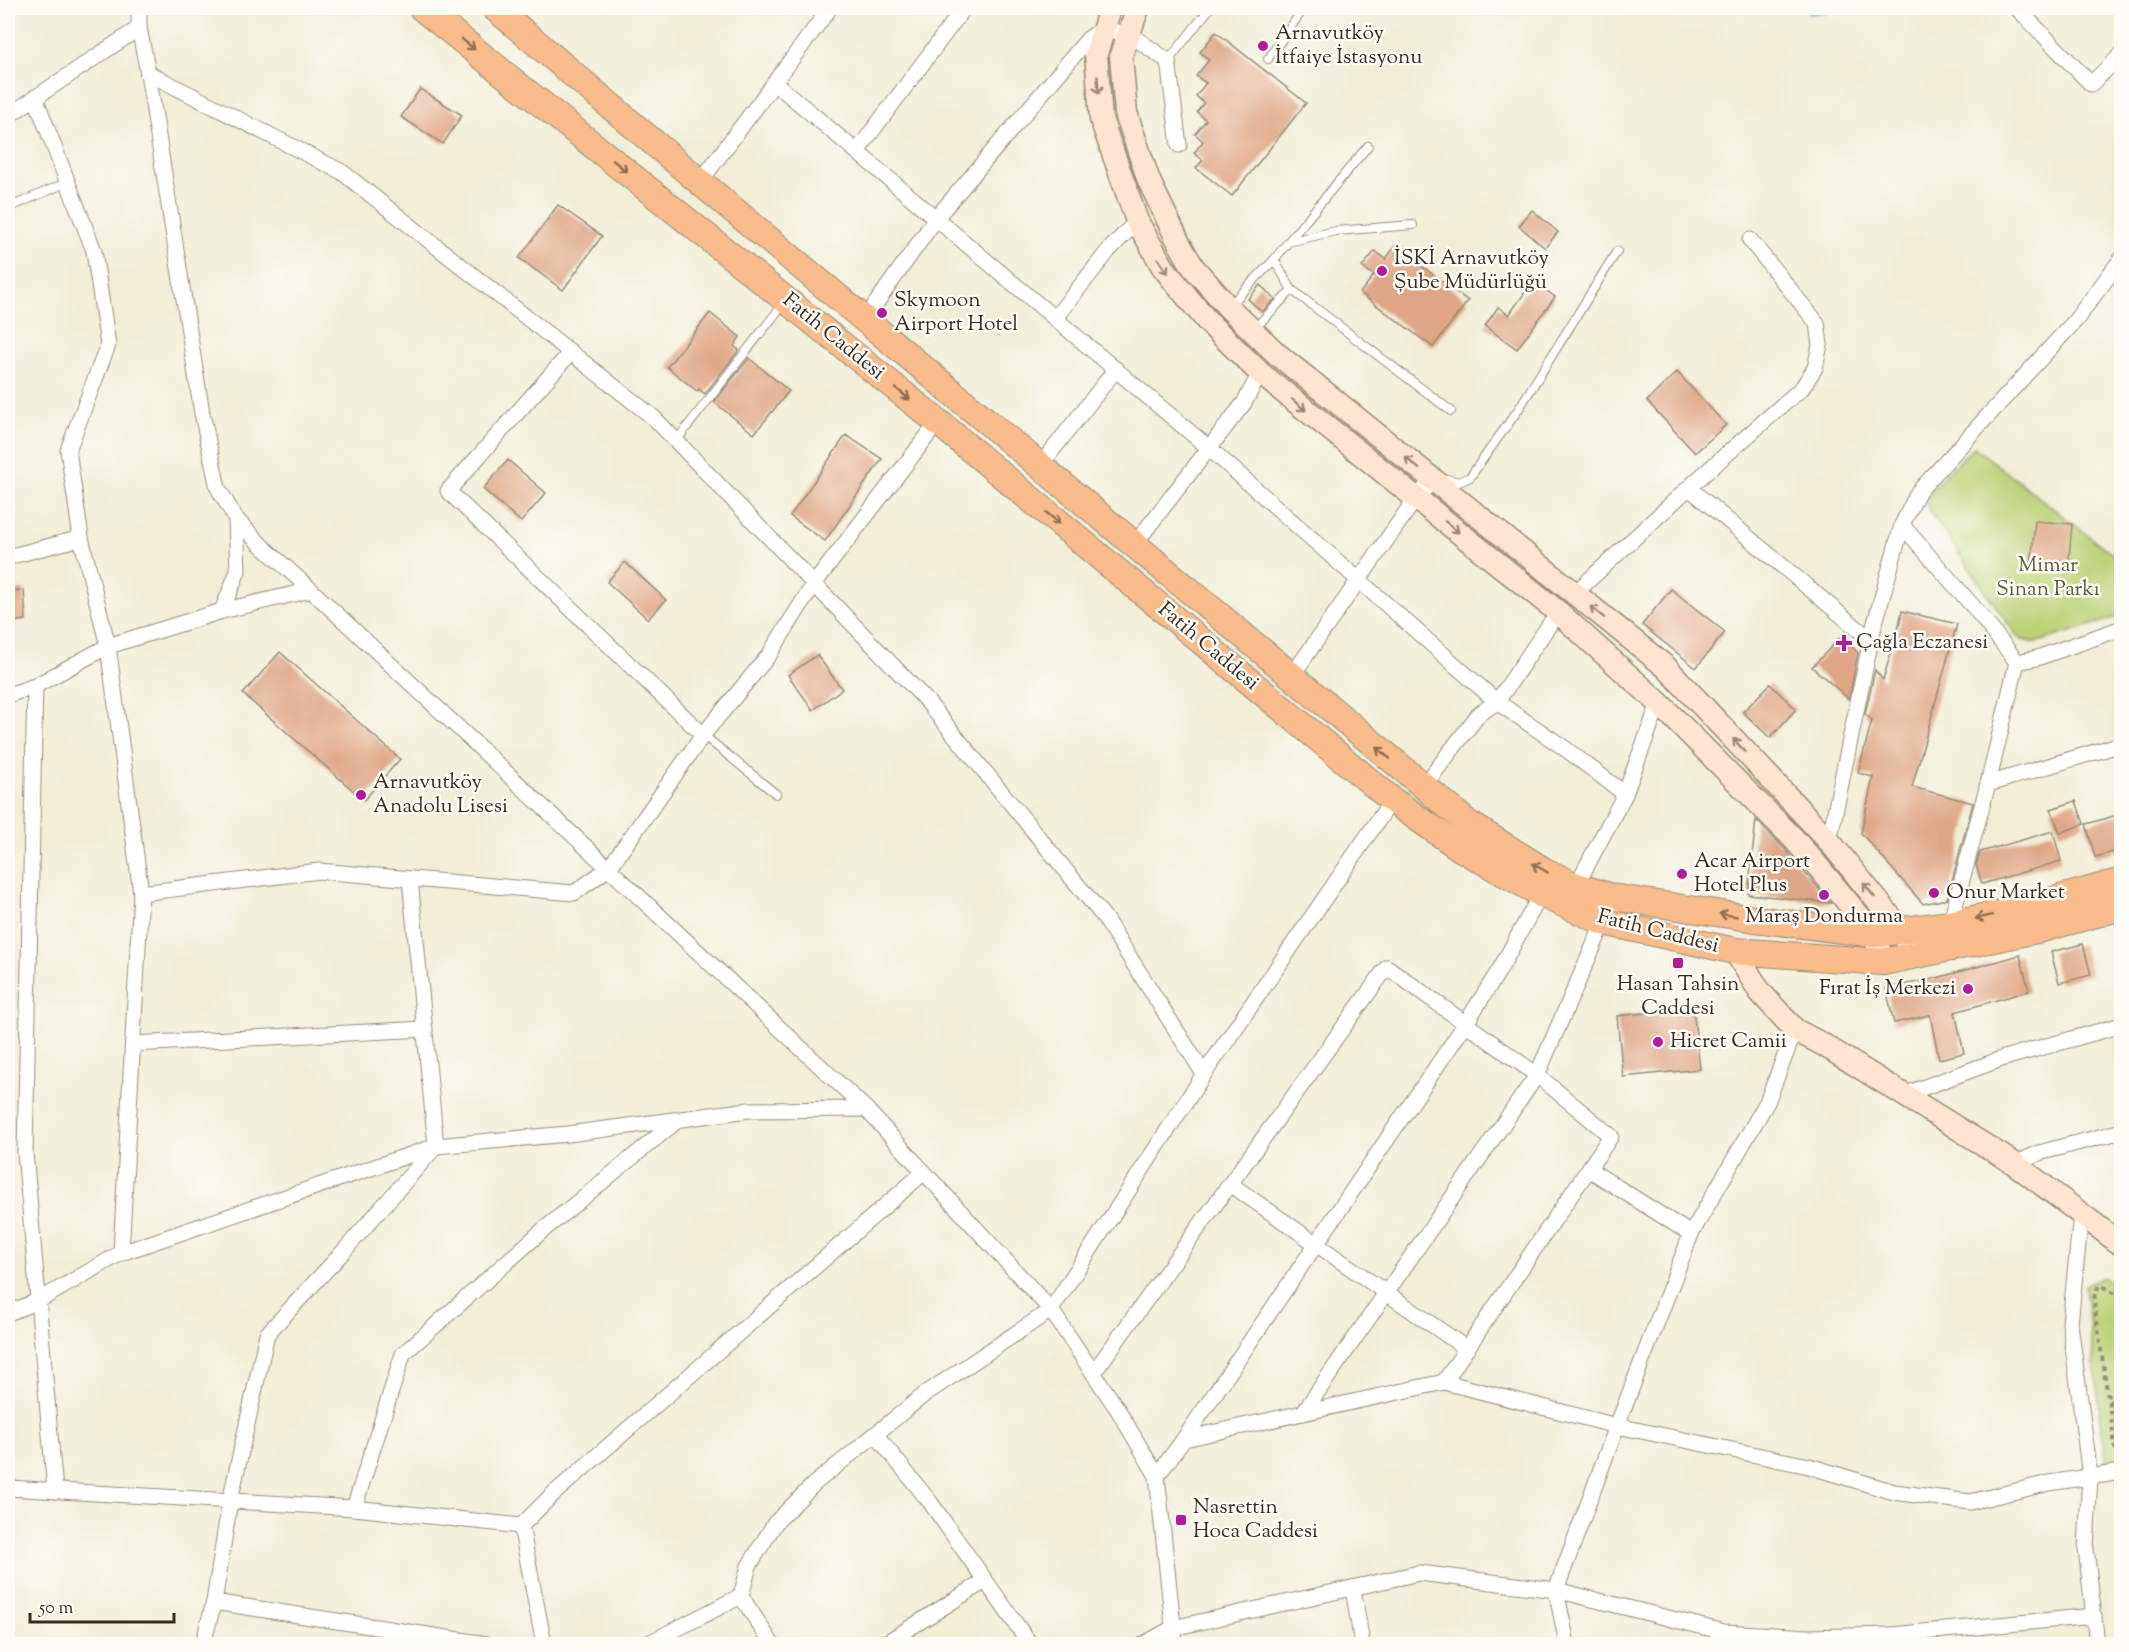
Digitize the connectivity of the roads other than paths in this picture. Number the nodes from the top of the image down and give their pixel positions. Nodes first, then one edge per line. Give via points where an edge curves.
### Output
1 (139, 8) edge
2 (422, 8) edge
3 (495, 8) edge
4 (964, 8) edge
5 (1110, 8) edge
6 (1138, 8) edge
7 (1210, 8) edge
8 (1304, 8) edge
9 (2017, 8) edge
10 (824, 9) edge
11 (139, 28) junction
12 (1102, 29) junction
13 (1129, 34) junction
14 (2121, 54) edge
15 (1268, 59) dead end
16 (1168, 61) junction
17 (148, 73) junction
18 (775, 82) junction
19 (35, 96) junction
20 (8, 116) edge
21 (1179, 145) dead end
22 (1368, 146) dead end
23 (858, 150) junction
24 (68, 182) junction
25 (700, 183) junction
26 (8, 208) edge
27 (937, 217) junction
28 (1137, 221) junction
29 (1413, 225) dead end
30 (1749, 240) dead end
31 (1288, 242) junction
32 (1617, 251) dead end
33 (2121, 258) edge
34 (1273, 261) junction
35 (1292, 290) junction
36 (786, 300) junction
37 (1228, 307) junction
38 (1055, 318) junction
39 (865, 319) junction
40 (1252, 330) junction
41 (1233, 346) junction
42 (571, 352) junction
43 (1116, 369) junction
44 (1260, 373) junction
45 (1452, 411) dead end
46 (938, 422) junction
47 (676, 441) junction
48 (1210, 449) junction
49 (1040, 466) junction
50 (1433, 480) junction
51 (1689, 488) junction
52 (1416, 498) junction
53 (236, 519) junction
54 (1902, 525) junction
55 (81, 538) junction
56 (1134, 545) junction
57 (8, 557) edge
58 (1359, 580) junction
59 (814, 584) junction
60 (311, 590) junction
61 (1574, 594) junction
62 (222, 611) junction
63 (1558, 612) junction
64 (2121, 628) edge
65 (1871, 640) junction
66 (108, 646) junction
67 (2017, 662) junction
68 (1291, 677) junction
69 (35, 686) junction
70 (8, 695) edge
71 (1497, 702) junction
72 (1659, 703) junction
73 (703, 735) junction
74 (2121, 744) edge
75 (1988, 784) junction
76 (1424, 786) junction
77 (776, 794) dead end
78 (1625, 794) junction
79 (1392, 800) junction
80 (1829, 841) junction
81 (609, 868) junction
82 (410, 879) junction
83 (2121, 881) edge
84 (1576, 886) junction
85 (141, 893) junction
86 (1541, 894) junction
87 (2121, 907) edge
88 (1604, 922) junction
89 (1950, 924) junction
90 (1902, 931) junction
91 (1874, 934) junction
92 (1735, 951) junction
93 (1914, 955) junction
94 (1883, 962) junction
95 (1466, 1023) junction
96 (2121, 1025) edge
97 (425, 1029) junction
98 (1796, 1030) junction
99 (133, 1044) junction
100 (1204, 1074) junction
101 (1537, 1075) junction
102 (1903, 1095) junction
103 (866, 1109) junction
104 (678, 1120) junction
105 (2121, 1131) edge
106 (436, 1146) junction
107 (2015, 1164) junction
108 (1590, 1170) junction
109 (923, 1173) junction
110 (1230, 1184) junction
111 (2080, 1214) junction
112 (1691, 1234) junction
113 (2120, 1243) edge
114 (1316, 1244) junction
115 (122, 1253) junction
116 (1386, 1293) junction
117 (38, 1301) junction
118 (1051, 1310) junction
119 (8, 1313) edge
120 (1467, 1349) junction
121 (1094, 1372) junction
122 (1444, 1382) junction
123 (1303, 1413) junction
124 (1617, 1426) junction
125 (876, 1435) junction
126 (1184, 1438) junction
127 (2121, 1472) edge
128 (1156, 1476) junction
129 (2090, 1476) junction
130 (8, 1488) edge
131 (55, 1491) junction
132 (230, 1501) junction
133 (354, 1508) junction
134 (521, 1526) junction
135 (985, 1581) junction
136 (1353, 1588) junction
137 (1557, 1590) junction
138 (741, 1596) junction
139 (214, 1602) junction
140 (2094, 1616) junction
141 (1173, 1628) junction
142 (1769, 1639) edge
143 (203, 1644) edge
144 (486, 1644) edge
145 (544, 1644) edge
146 (647, 1644) edge
147 (772, 1644) edge
148 (884, 1644) edge
149 (1030, 1644) edge
150 (1144, 1644) edge
151 (1175, 1644) edge
152 (1362, 1644) edge
153 (1567, 1644) edge
154 (2097, 1644) edge

1 - 11 street
2 -> 36 main road, Fatih Caddesi
3 - 25 main road, Fatih Caddesi
4 - 23 street
5 - 12 street
6 - 13 street
7 - 16 lane
8 - 15 lane
9 - 14 street via 2091,84
10 - 18 street
11 - 17 street
11 - 19 street
12 - 13 street
12 - 27 street via 1088,39
12 -> 28 street via 1096,54 1101,118
13 - 16 street
13 - 37 street via 1121,56 1126,113 1149,181 1193,267
16 - 21 street
17 - 42 street via 342,172
17 - 53 street via 202,413 218,488
18 - 23 street
18 - 25 street
19 - 20 street
19 - 24 street
22 - 31 lane
23 - 27 street
24 - 26 lane
24 - 55 street via 94,251 108,345 68,450
25 - 39 main road, Fatih Caddesi
27 - 38 street
27 - 39 street
28 - 38 street
28 -> 41 street via 1163,267
29 - 31 lane via 1336,231
30 - 51 street via 1817,323 1818,357 1802,388
31 - 34 lane
32 - 50 lane via 1518,410 1470,477 1459,482 1441,476
33 - 54 street via 2075,321 1918,492
34 - 35 lane
34 - 37 lane
35 - 40 lane
35 - 45 lane
36 -> 46 main road, Fatih Caddesi
36 - 47 lane
37 - 40 street
38 - 43 street
39 - 49 main road, Fatih Caddesi
40 - 41 street
50 -> 40 street
41 - 44 street
42 - 47 street via 654,418
42 - 73 street via 448,491
43 - 48 street
43 - 49 street
44 - 48 street via 1244,403
44 -> 52 street
46 - 59 street
46 -> 79 main road, Fatih Caddesi
47 - 59 street
48 - 56 street
48 - 58 street
49 - 56 main road, Fatih Caddesi
50 - 52 street
50 - 61 street
51 - 61 street
51 - 65 street
52 - 58 street
52 -> 63 street
53 - 60 street
53 - 62 street via 238,571
54 - 65 street
54 - 67 street
55 - 57 street
55 - 66 street
56 - 68 main road, Fatih Caddesi
58 - 68 street
58 - 71 street
59 - 73 street via 769,655
59 - 100 street via 924,699 1104,917
60 - 62 street
60 - 81 street
80 -> 61 street via 1665,667
62 - 66 street
63 - 71 street
63 - 72 street
64 - 67 street
65 - 80 street
66 - 69 street
66 - 85 street
67 - 75 street
76 -> 68 main road, Fatih Caddesi
69 - 70 street
69 - 117 street via 25,1152
71 - 76 street via 1479,714
71 - 78 street
72 - 78 street
72 - 91 street via 1792,837
73 - 77 lane
73 - 81 street
74 - 75 street
75 - 89 street
84 -> 76 main road, Fatih Caddesi via 1469,824
78 - 84 street
79 - 86 main road, Fatih Caddesi via 1460,848
79 - 100 street
90 -> 80 street
81 - 82 street via 574,893
81 - 103 street
82 - 85 street via 319,871
82 - 97 street
83 -> 89 main road, Fatih Caddesi
91 -> 84 main road, Fatih Caddesi via 1623,898
85 - 99 street
86 - 88 main road, Fatih Caddesi
86 - 95 street
87 - 93 main road, Fatih Caddesi via 2042,929
88 - 92 main road, Fatih Caddesi
88 - 101 street
89 - 90 main road, Fatih Caddesi
90 - 91 main road, Fatih Caddesi
90 - 93 street
91 - 94 street
92 - 94 main road, Fatih Caddesi
92 - 98 street via 1760,992
93 - 94 main road, Fatih Caddesi
95 - 101 street
95 - 110 street via 1387,967
95 - 114 street
96 - 102 street via 2004,1058
97 - 99 street
97 - 106 street
98 - 102 street
98 - 112 street via 1767,1102
99 - 115 street
100 - 118 street
101 - 108 street via 1611,1136
101 - 116 street
102 - 107 street
103 - 104 street via 748,1110
103 - 109 street
104 - 106 street
104 - 133 street via 542,1231 403,1354
105 - 107 street via 2039,1153
106 - 115 street
106 - 132 street via 267,1334
107 - 111 street
108 - 112 street
108 - 120 street
109 - 118 street
109 - 134 street via 550,1496
110 - 114 street
110 - 121 street
111 - 113 street
111 - 129 street via 2070,1324
112 - 124 street
114 - 116 street
114 - 126 street
115 - 117 street
116 - 120 street
116 - 123 street
117 - 119 street
117 - 131 street
118 - 121 street
118 - 125 street via 924,1394
120 - 122 street
121 - 128 street
122 - 123 street
122 - 124 street
123 - 126 street
124 - 129 street via 1809,1466 1894,1492 1970,1503
124 - 137 street
125 - 135 street via 930,1502
125 - 138 street via 814,1484 775,1523 749,1566
126 - 128 street
127 - 129 street
128 - 141 street
129 - 140 street via 2086,1548
130 - 131 street
131 - 132 street
132 - 133 street
132 - 139 street
133 - 134 street
134 - 145 street
135 - 148 street
135 - 149 street
136 - 137 street via 1419,1573
136 - 141 street
136 - 152 street
137 - 142 street via 1724,1632
137 - 153 street
138 - 146 street
138 - 147 street
139 - 143 street
139 - 144 street
140 - 142 street via 1891,1635
140 - 154 street
141 - 150 street
141 - 151 street

